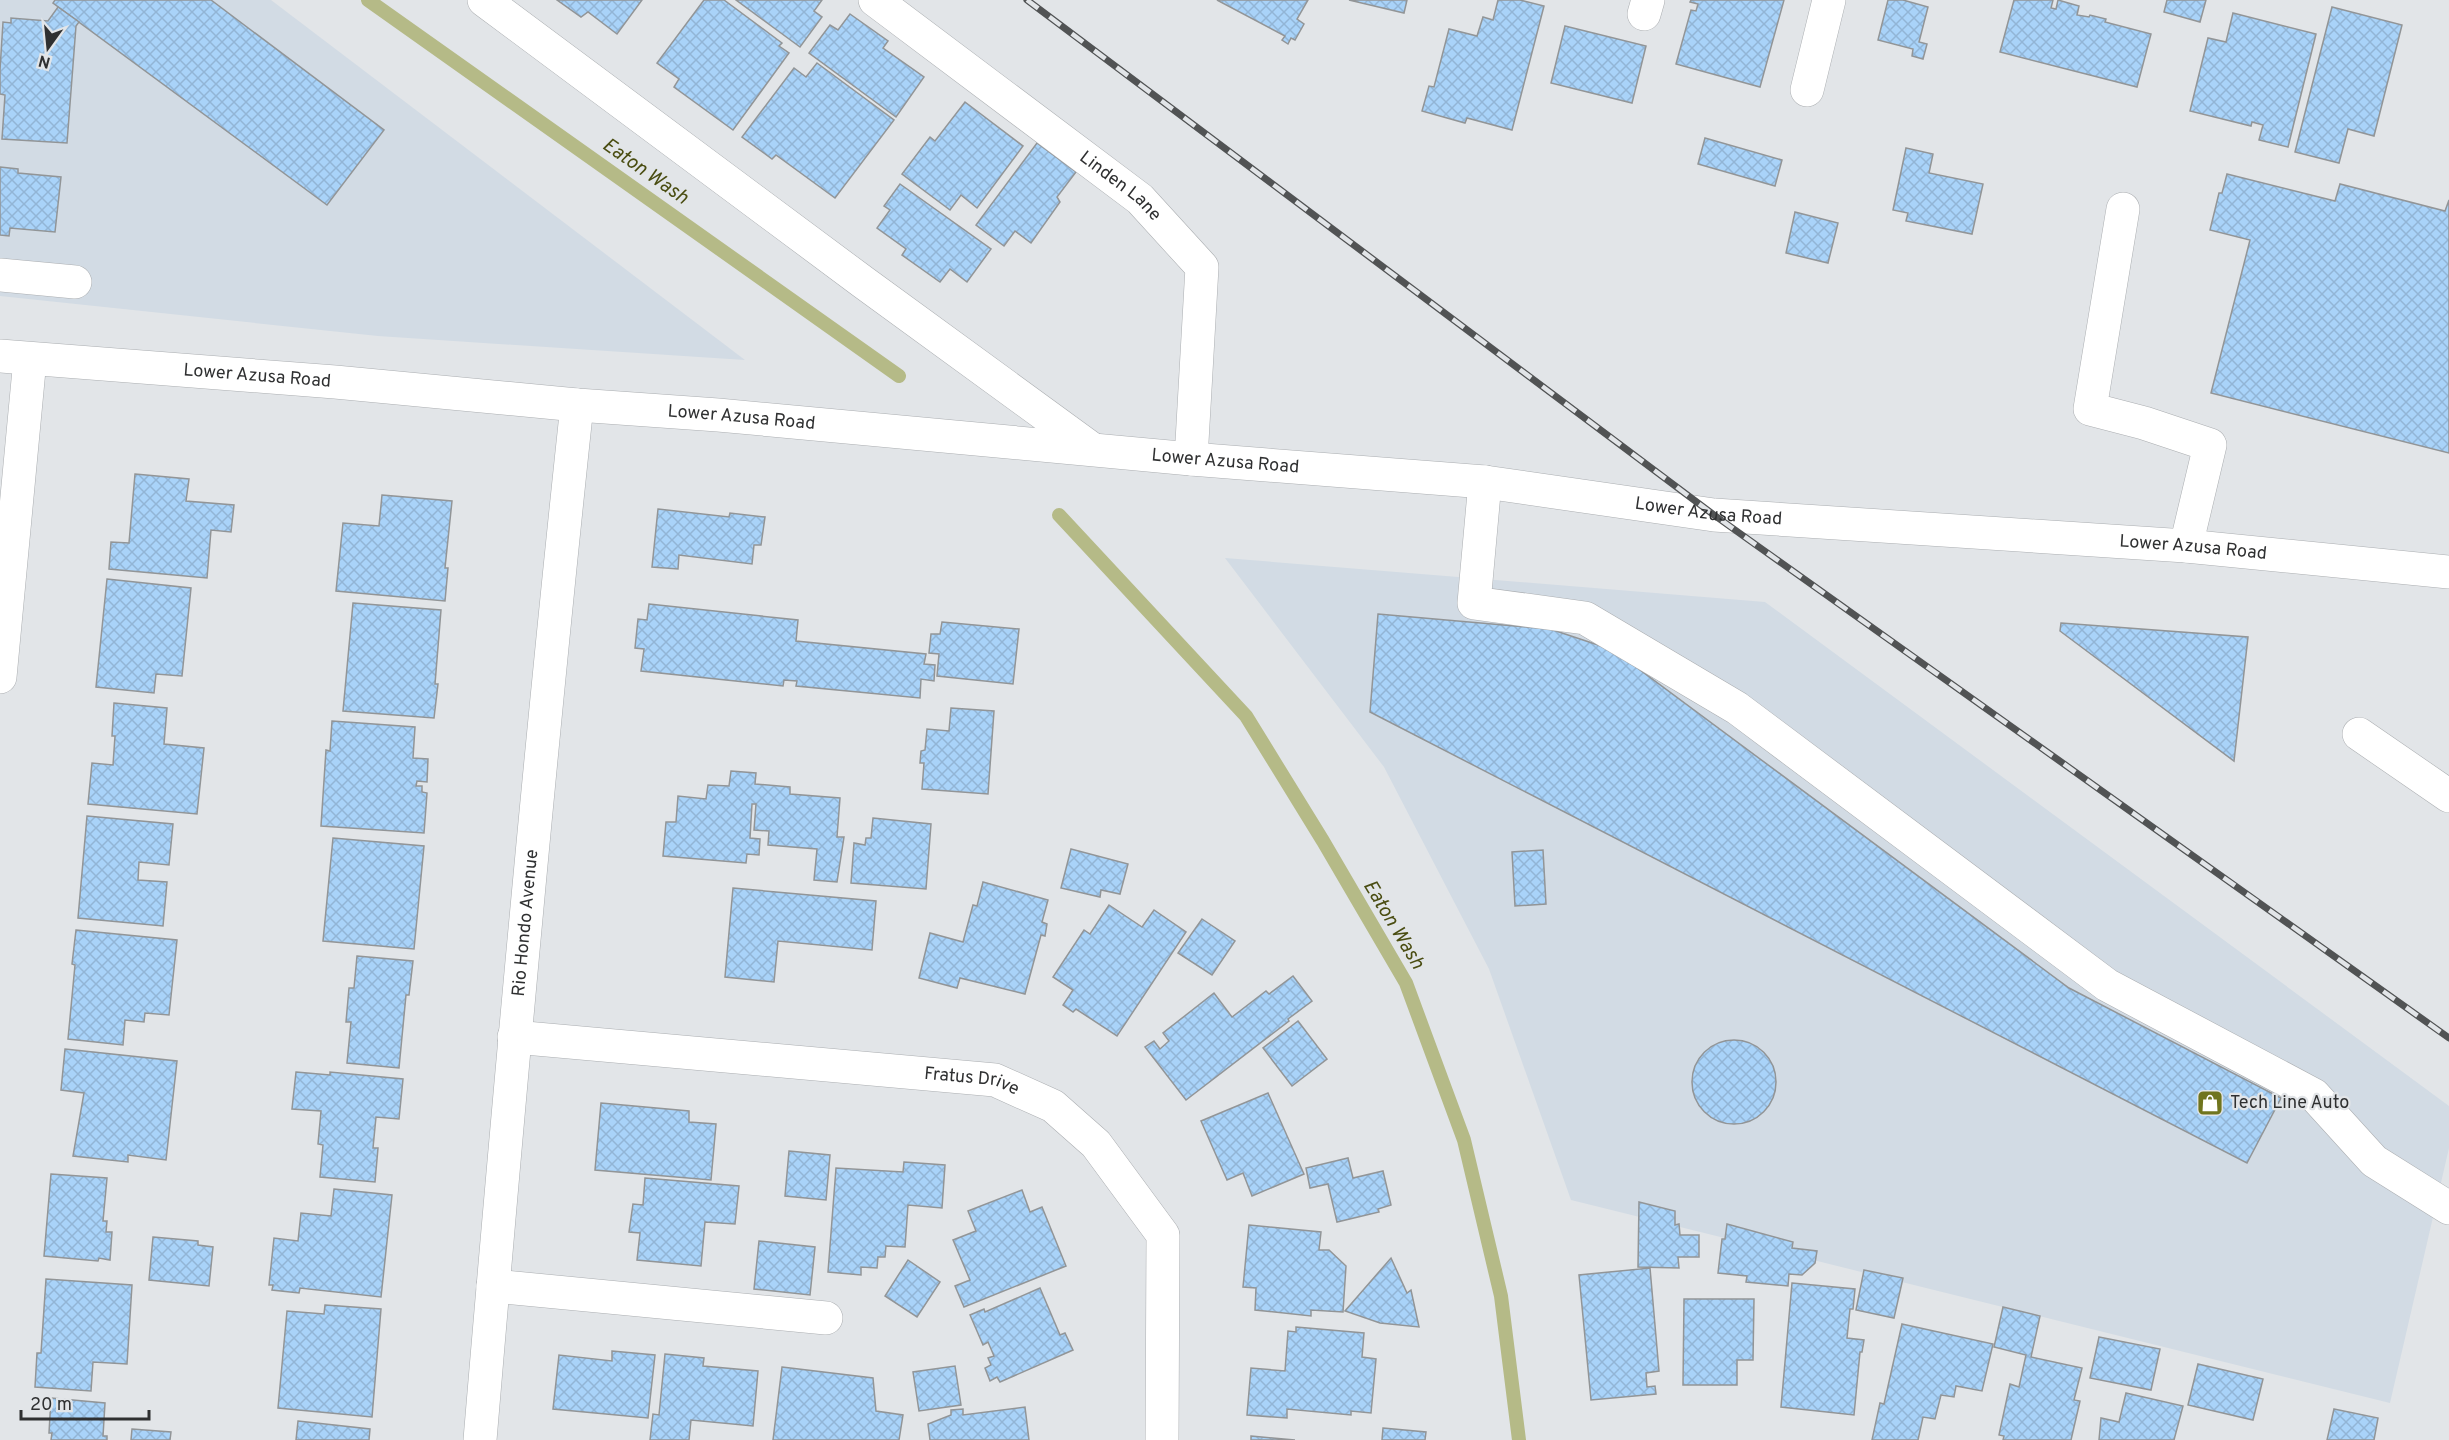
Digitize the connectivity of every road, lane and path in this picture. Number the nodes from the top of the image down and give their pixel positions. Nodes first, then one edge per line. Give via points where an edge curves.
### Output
1 (484, 0) edge
2 (875, 0) edge
3 (1829, 0) edge
4 (1807, 90) dead end
5 (2123, 209) dead end
6 (0, 275) edge
7 (75, 282) dead end
8 (15, 357) edge
9 (577, 405) junction
10 (1077, 448) junction
11 (1191, 459) junction
12 (1485, 482) junction
13 (2186, 546) junction
14 (2449, 572) edge
15 (0, 677) edge
16 (2359, 734) dead end
17 (2449, 796) edge
18 (514, 1037) junction
19 (2449, 1208) edge
20 (493, 1286) junction
21 (826, 1318) dead end
22 (480, 1440) edge
23 (1162, 1440) edge

1 - 10 street via 863,282
2 - 11 street, Linden Lane via 1140,199 1202,267
3 - 4 street
5 - 13 street via 2090,409 2210,445
6 - 7 street
8 - 9 street, Lower Azusa Road
8 - 15 street
9 - 10 street, Lower Azusa Road
9 - 18 street, Rio Hondo Avenue
10 - 11 street, Lower Azusa Road
11 - 12 street, Lower Azusa Road
12 - 13 street, Lower Azusa Road via 1714,515
12 - 19 street via 1474,603 1585,618 1737,708 2107,985 2314,1095 2374,1161
13 - 14 street, Lower Azusa Road
16 - 17 street
18 - 20 street, Rio Hondo Avenue
18 - 23 street, Fratus Drive via 995,1080 1053,1106 1095,1144 1163,1235
20 - 21 street
20 - 22 street, Rio Hondo Avenue

